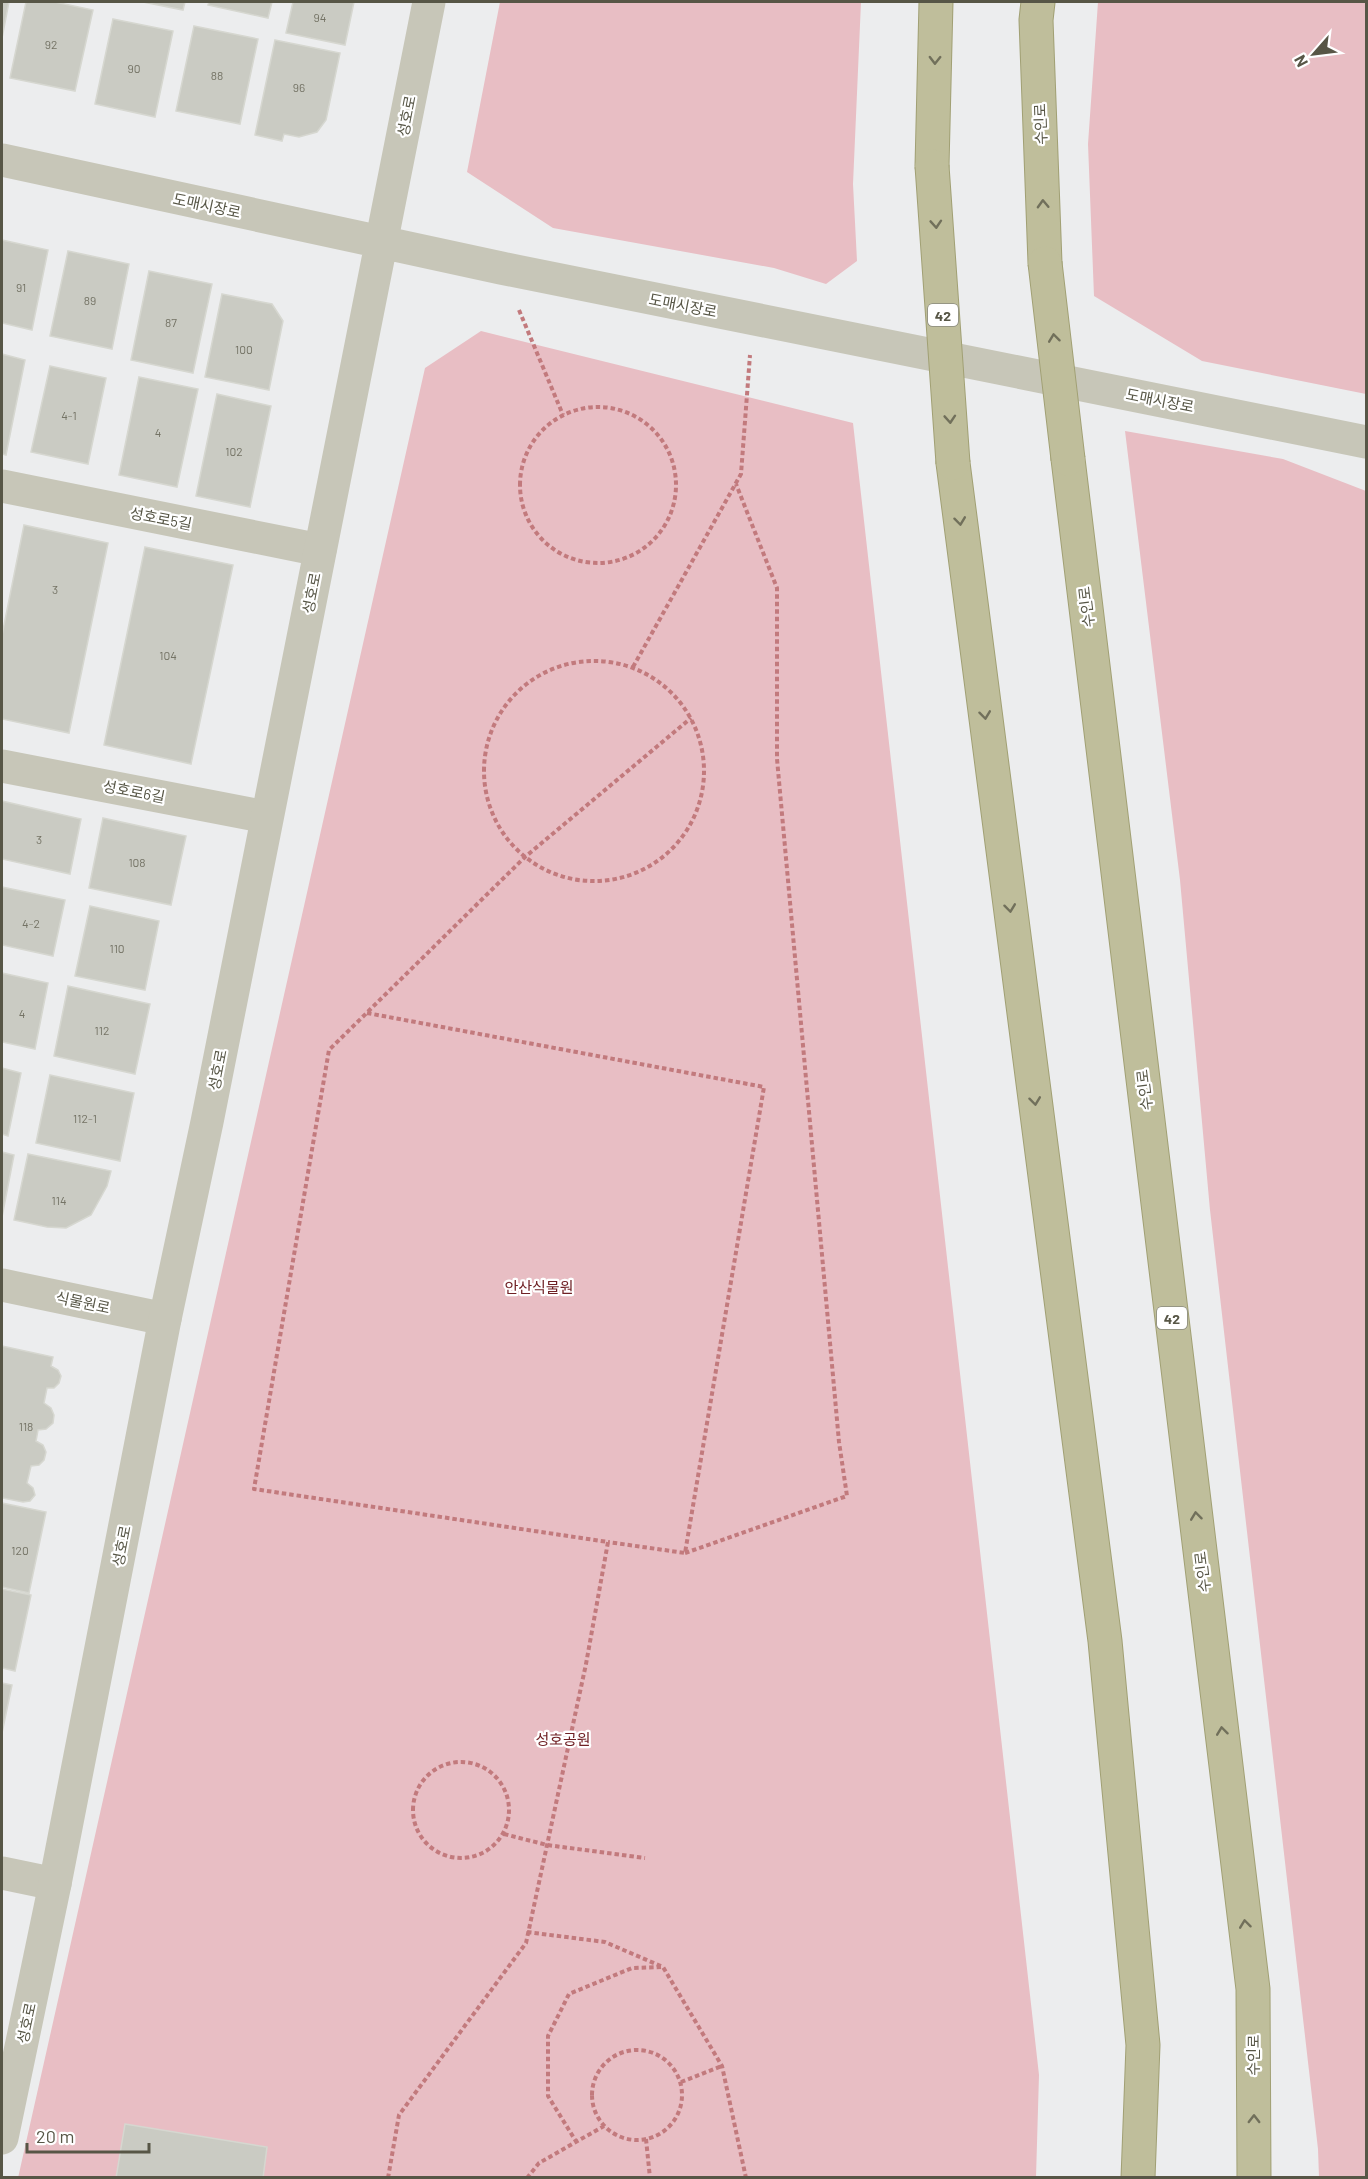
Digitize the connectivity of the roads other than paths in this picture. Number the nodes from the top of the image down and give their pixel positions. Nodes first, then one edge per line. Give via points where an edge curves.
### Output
1 (429, 2) edge
2 (936, 2) edge
3 (1038, 2) edge
4 (2, 160) edge
5 (381, 243) junction
6 (1366, 442) edge
7 (2, 486) edge
8 (320, 550) junction
9 (2, 766) edge
10 (266, 817) junction
11 (2, 1285) edge
12 (165, 1319) junction
13 (2, 1872) edge
14 (55, 1884) junction
15 (2, 2138) edge
16 (1138, 2178) edge
17 (1254, 2178) edge

1 - 5 street, 성호로
2 -> 16 highway, 42, bridge via 932,166 953,463 1105,1641 1143,2045
17 -> 3 highway, 수인로 / 42, bridge via 1253,1989 1045,263
4 - 5 street, 도매시장로
5 - 6 street, 도매시장로
5 - 8 street, 성호로
7 - 8 street, 성호로5길
8 - 10 street, 성호로
9 - 10 street, 성호로6길
10 - 12 street, 성호로
11 - 12 street, 식물원로
12 - 14 street, 성호로
13 - 14 street
14 - 15 street, 성호로

